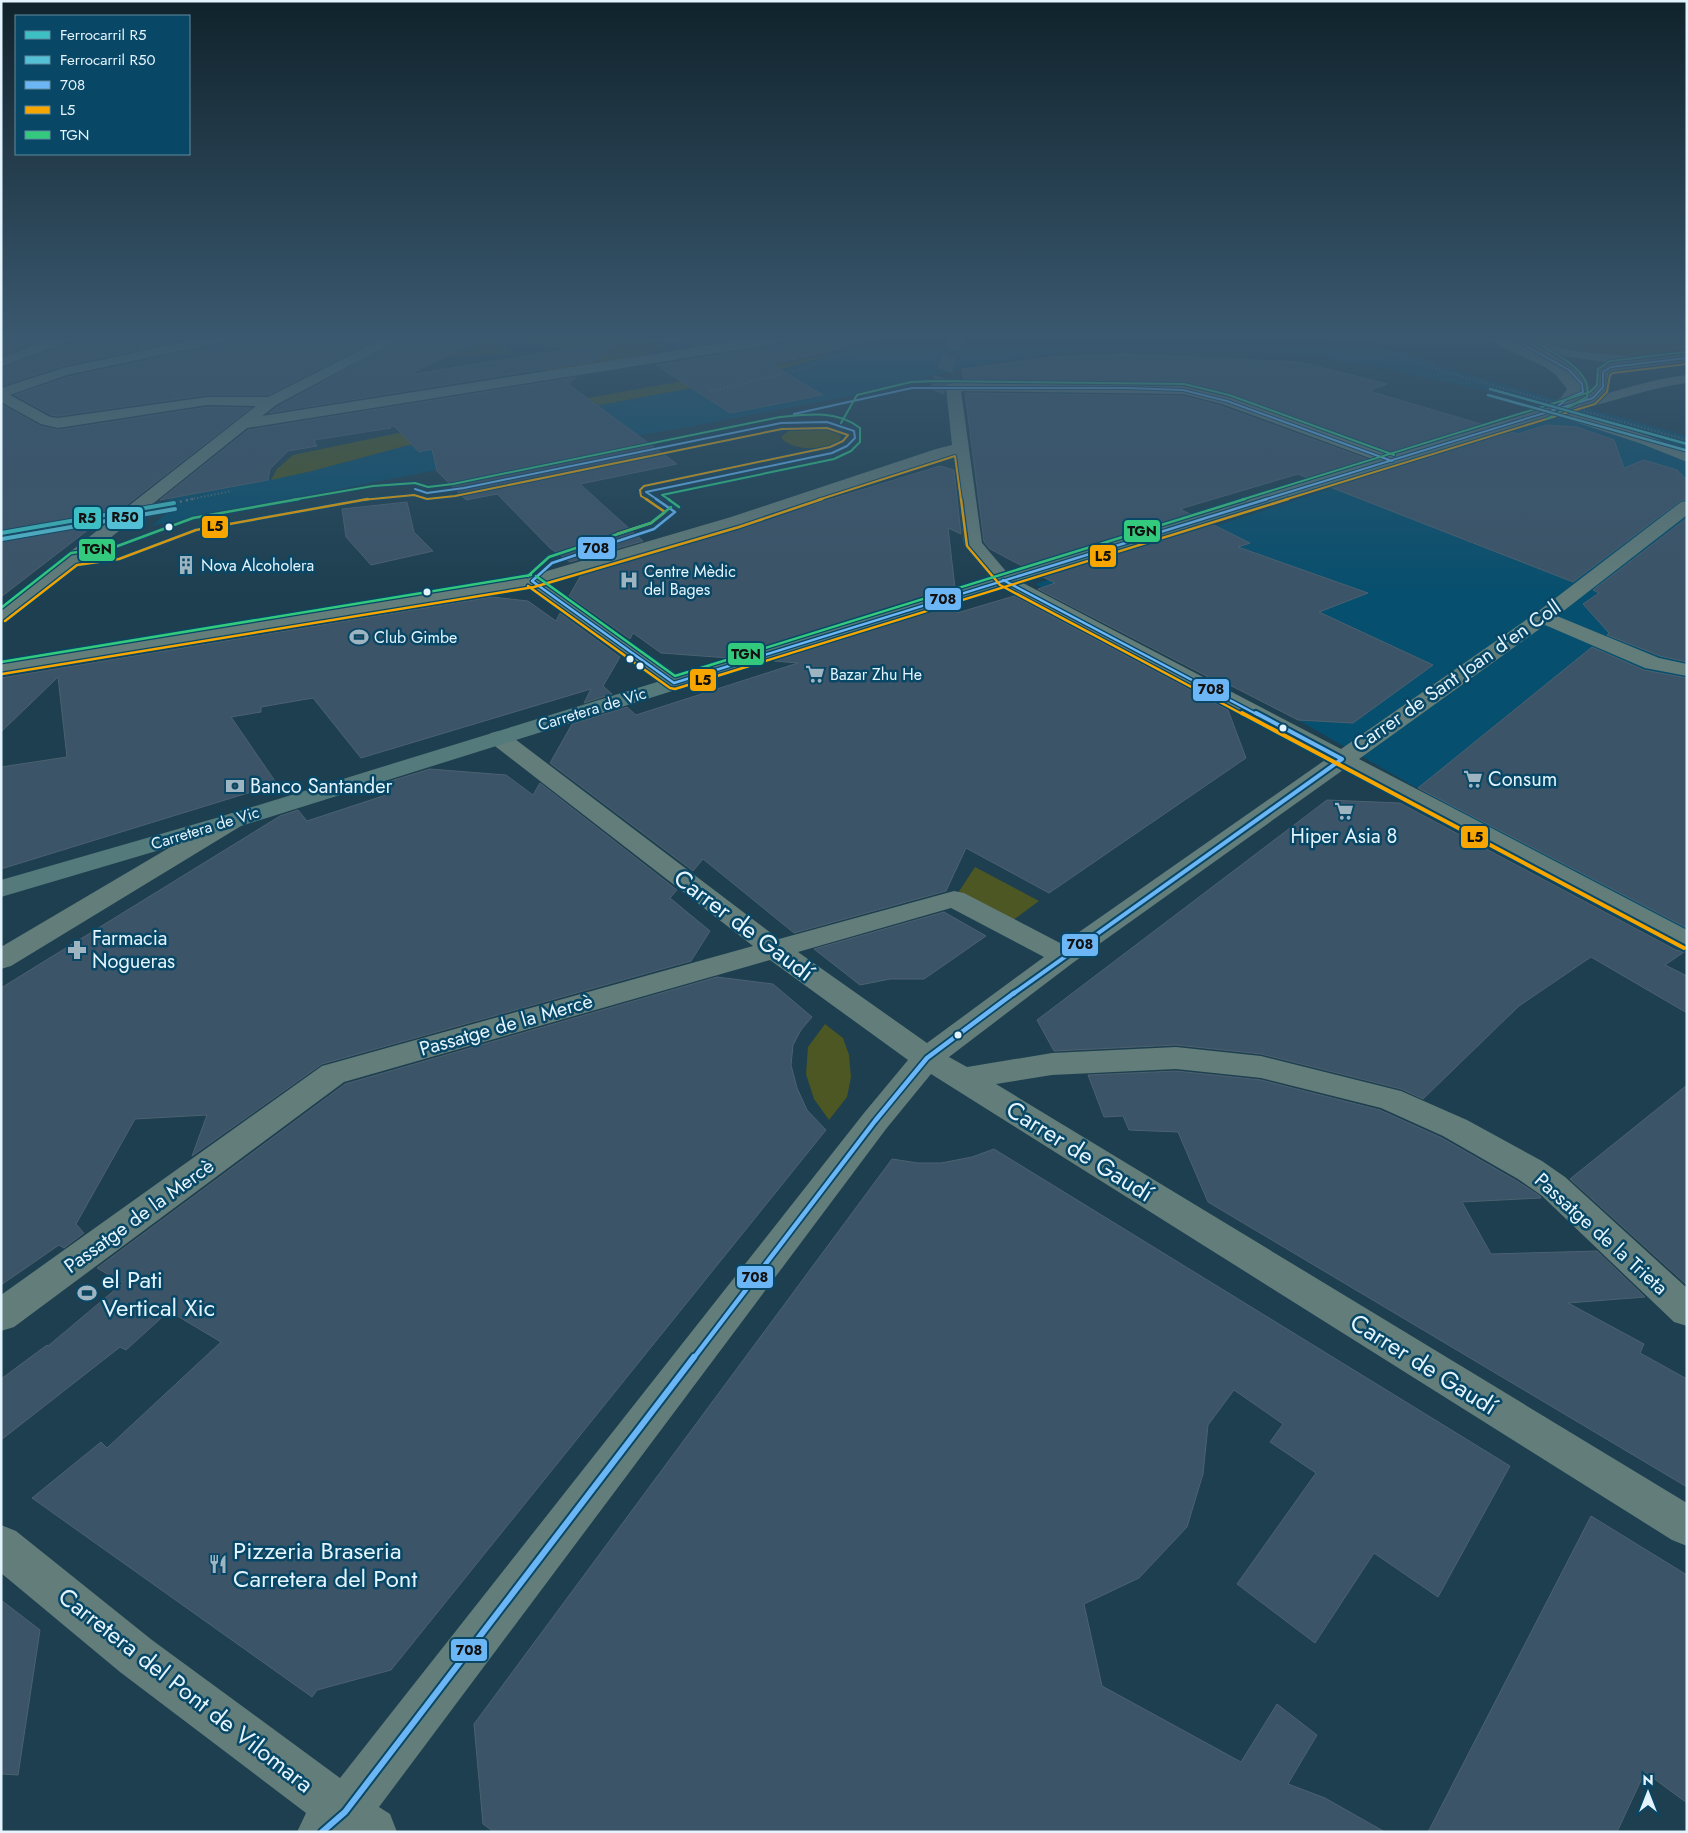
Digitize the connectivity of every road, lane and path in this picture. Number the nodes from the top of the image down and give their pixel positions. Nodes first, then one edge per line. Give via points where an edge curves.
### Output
1 (44, 421) edge
2 (75, 421) edge
3 (246, 421) edge
4 (263, 421) edge
5 (957, 421) edge
6 (1281, 421) edge
7 (1521, 421) edge
8 (1586, 421) edge
9 (241, 424) junction
10 (943, 431) dead end
11 (960, 449) junction
12 (1687, 457) edge
13 (1392, 461) junction
14 (1687, 506) edge
15 (1003, 580) junction
16 (532, 581) junction
17 (1, 616) edge
18 (1543, 617) junction
19 (1652, 663) junction
20 (1, 668) edge
21 (1687, 670) edge
22 (1687, 676) edge
23 (674, 683) junction
24 (498, 738) junction
25 (1342, 759) junction
26 (232, 821) junction
27 (1, 889) edge
28 (1687, 942) edge
29 (774, 949) junction
30 (1064, 956) junction
31 (1, 960) edge
32 (927, 1058) junction
33 (963, 1079) junction
34 (1687, 1311) edge
35 (1, 1316) edge
36 (1687, 1526) edge
37 (1, 1546) edge
38 (346, 1825) edge

1 - 2 street
3 - 9 street
4 - 9 street
5 - 11 street
6 - 13 street
7 - 13 main road, Carretera de Vic
8 - 12 street
9 - 17 street
10 - 11 street via 945,440
11 - 15 street via 973,544
11 - 16 street via 942,452 737,521
13 - 15 main road, Carretera de Vic
14 - 18 street, Carrer de Sant Joan d'en Coll
15 - 23 main road, Carretera de Vic
15 - 25 street
16 - 20 street
16 - 23 street
18 - 19 street
18 - 25 street, Carrer de Sant Joan d'en Coll
19 - 21 street
19 - 22 street
23 - 24 main road, Carretera de Vic
24 - 26 main road, Carretera de Vic
24 - 29 street, Carrer de Gaudí
25 - 28 street
25 - 30 street, Carrer de Sant Joan d'en Coll
26 - 27 main road, Carretera de Vic
26 - 31 street
29 - 30 street, Passatge de la Mercè via 954,899
29 - 32 street, Carrer de Gaudí
29 - 35 street, Passatge de la Mercè via 333,1074
30 - 32 street, Carrer de Sant Joan d'en Coll
32 - 33 street, Carrer de Gaudí
32 - 38 street, Carrer de Sant Joan d'en Coll via 875,1121
33 - 34 street, Passatge de la Trieta via 1052,1064 1176,1058 1261,1067 1390,1099 1455,1128 1553,1186
33 - 36 street, Carrer de Gaudí
37 - 38 street, Carretera del Pont de Vilomara

